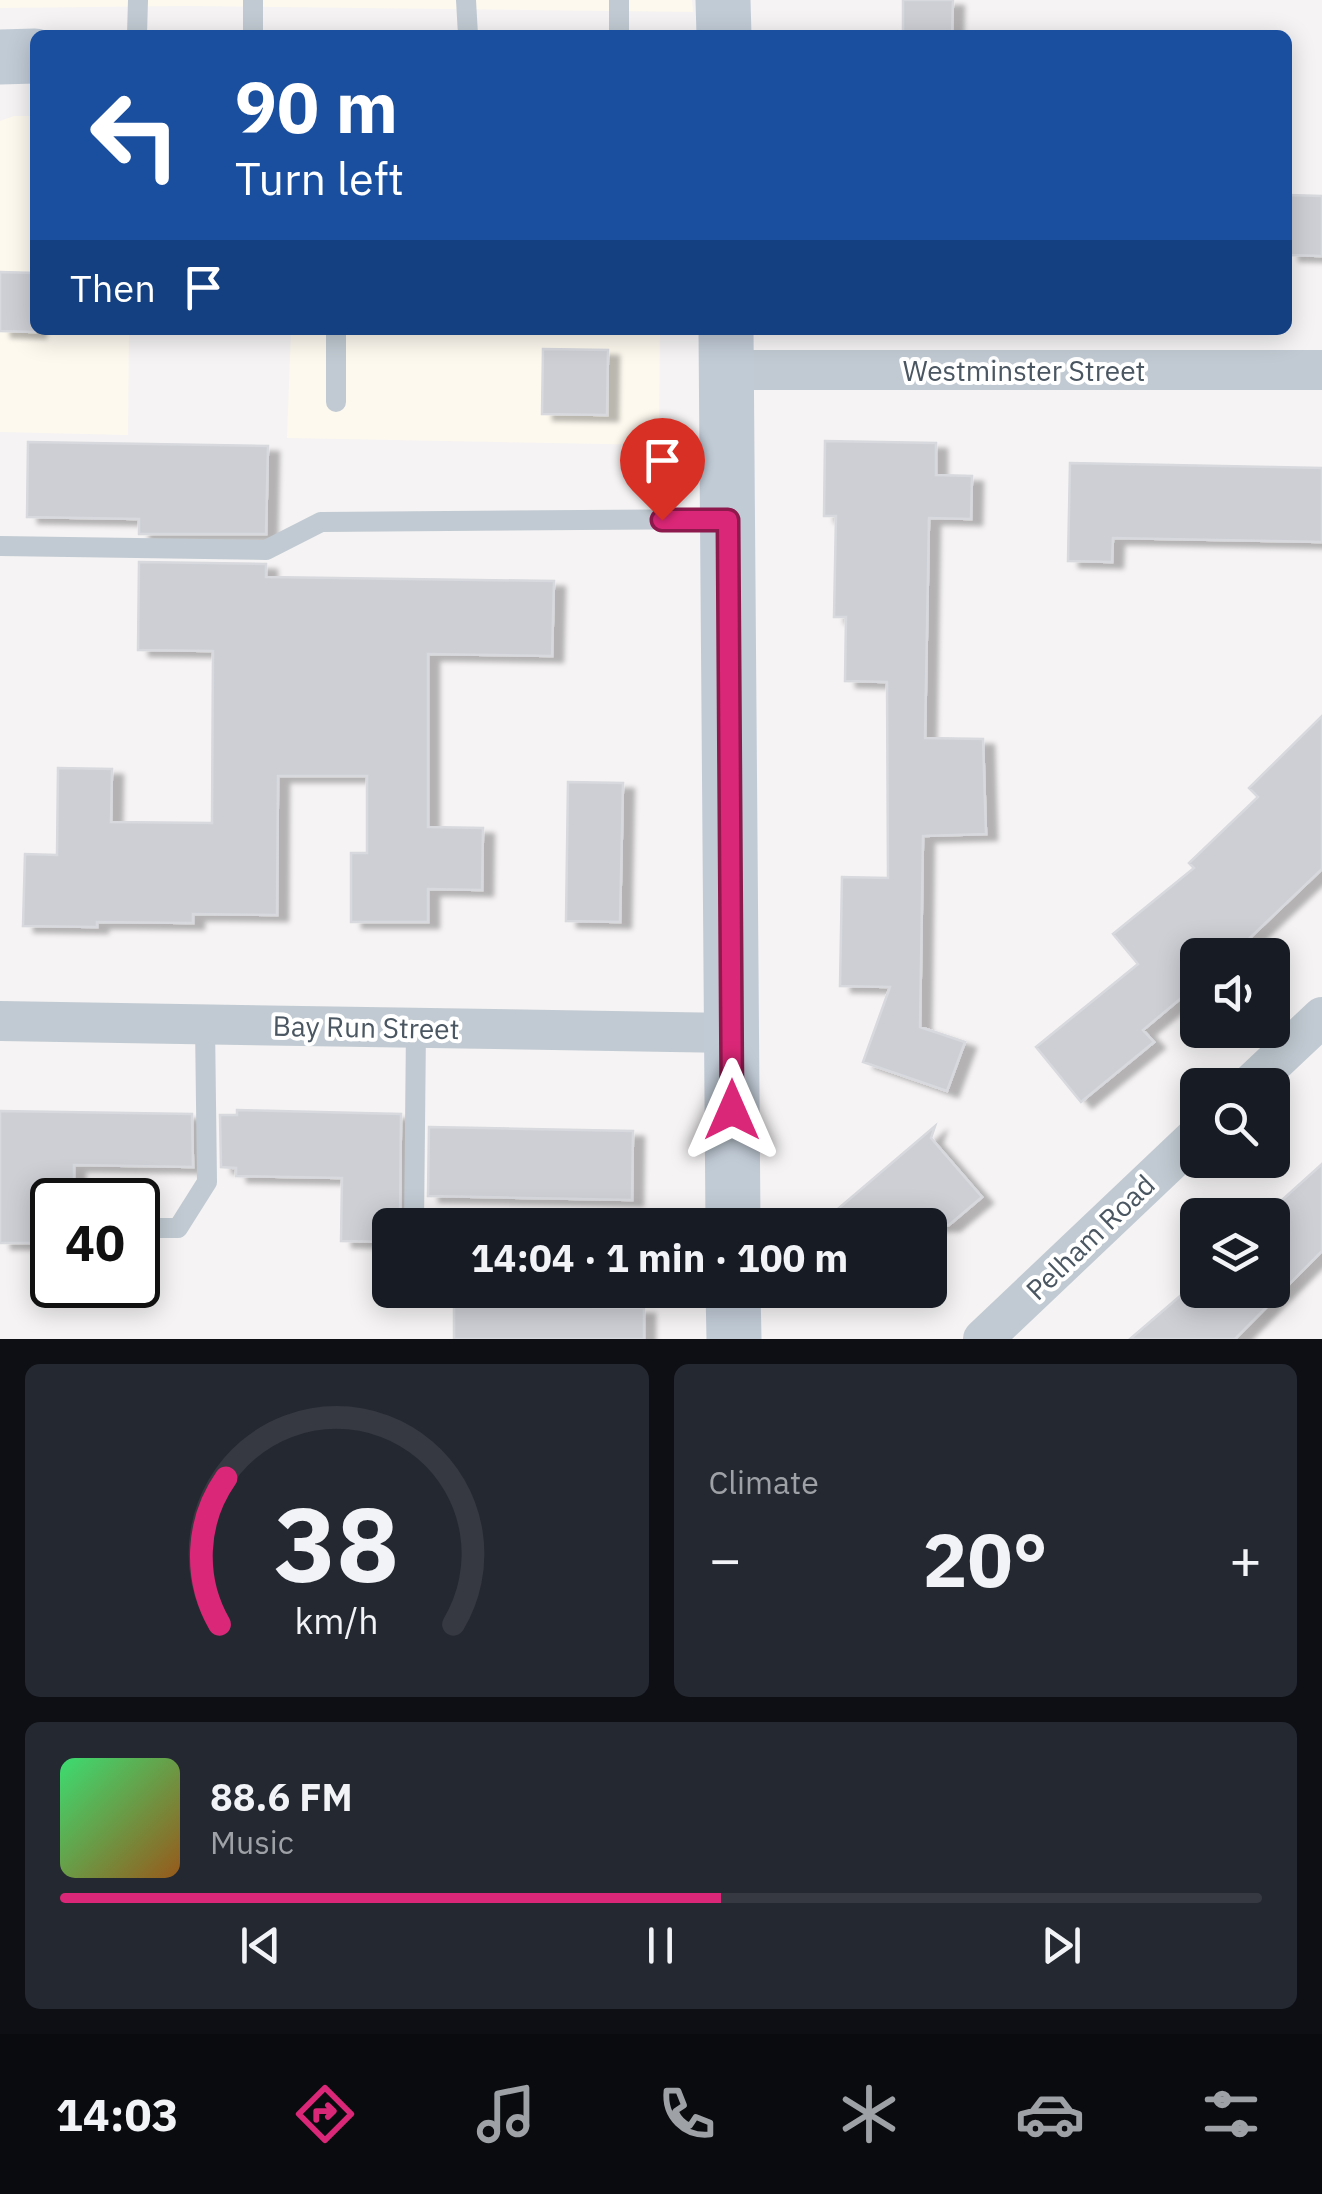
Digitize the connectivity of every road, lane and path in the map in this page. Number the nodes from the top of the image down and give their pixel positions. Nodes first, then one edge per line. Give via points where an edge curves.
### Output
1 (138, 0) edge
2 (253, 0) edge
3 (466, 0) edge
4 (619, 0) edge
5 (723, 0) edge
6 (138, 30) edge
7 (253, 30) edge
8 (468, 30) edge
9 (619, 30) edge
10 (724, 30) edge
11 (30, 56) edge
12 (0, 57) edge
13 (336, 335) edge
14 (726, 350) edge
15 (1322, 370) edge
16 (336, 402) dead end
17 (728, 520) junction
18 (0, 546) edge
19 (1322, 1017) edge
20 (0, 1020) edge
21 (205, 1024) junction
22 (416, 1028) junction
23 (732, 1033) junction
24 (1268, 1068) edge
25 (1180, 1152) edge
26 (414, 1208) edge
27 (733, 1208) edge
28 (160, 1228) edge
29 (733, 1308) edge
30 (742, 1308) edge
31 (734, 1339) edge
32 (758, 1339) edge
33 (983, 1339) edge

1 - 6 lane
2 - 7 lane
3 - 8 lane
4 - 9 lane
5 - 10 street
11 - 12 street
13 - 16 lane
14 - 15 street, Westminster Street
14 - 17 street
17 - 18 lane via 321,522 266,550
17 - 23 street
19 - 24 street
20 - 21 street, Bay Run Street
21 - 22 street, Bay Run Street
21 - 28 lane via 207,1182 178,1228
22 - 23 street, Bay Run Street
22 - 26 lane
23 - 27 street
25 - 33 street, Pelham Road
29 - 31 street
30 - 32 street

